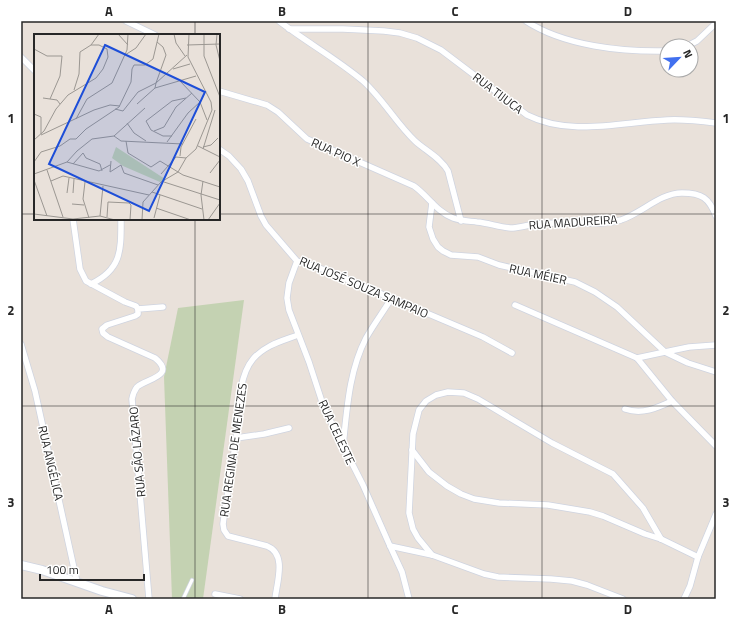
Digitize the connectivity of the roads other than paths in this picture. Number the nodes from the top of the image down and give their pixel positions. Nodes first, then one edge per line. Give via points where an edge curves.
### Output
1 (126, 21) edge
2 (279, 21) edge
3 (526, 21) edge
4 (716, 23) edge
5 (289, 29) junction
6 (153, 34) edge
7 (699, 39) edge
8 (659, 51) edge
9 (21, 57) edge
10 (34, 70) edge
11 (220, 91) edge
12 (716, 123) edge
13 (220, 150) edge
14 (432, 203) junction
15 (716, 216) edge
16 (72, 220) edge
17 (121, 220) edge
18 (461, 221) junction
19 (297, 261) junction
20 (91, 284) junction
21 (391, 299) junction
22 (515, 305) dead end
23 (163, 307) dead end
24 (138, 310) junction
25 (298, 335) junction
26 (21, 344) edge
27 (716, 346) edge
28 (665, 352) junction
29 (512, 353) dead end
30 (637, 358) junction
31 (716, 372) edge
32 (672, 401) junction
33 (626, 409) dead end
34 (289, 428) dead end
35 (236, 438) junction
36 (343, 446) junction
37 (716, 446) edge
38 (412, 450) junction
39 (716, 514) edge
40 (661, 539) junction
41 (390, 546) junction
42 (432, 555) junction
43 (698, 557) junction
44 (21, 565) edge
45 (192, 580) dead end
46 (77, 582) junction
47 (215, 594) dead end
48 (102, 595) edge
49 (132, 599) edge
50 (149, 599) edge
51 (183, 599) edge
52 (240, 599) edge
53 (275, 599) edge
54 (409, 599) edge
55 (623, 599) edge
56 (684, 599) edge

1 - 6 street
2 - 5 street
3 - 8 street via 545,32 579,43
4 - 7 street
5 - 12 street, RUA TIJUCA via 384,31 417,38 441,50 527,115 539,121 579,127 681,119
5 - 18 street via 364,82 415,141 445,165
9 - 10 street
11 - 14 street, RUA PIO X via 267,105 307,139 414,186
13 - 19 street, RUA JOSÉ SOUZA SAMPAIO via 241,169 266,225
14 - 18 street, RUA MADUREIRA via 442,212
14 - 28 street, RUA MÉIER via 430,227 433,239 443,251 451,255 478,257 499,265 575,282 617,307
15 - 18 street, RUA MADUREIRA via 706,198 681,193 612,222 539,223 512,228
16 - 20 street via 80,269 86,281
17 - 20 street via 121,246 116,264 106,275
19 - 21 street, RUA JOSÉ SOUZA SAMPAIO via 325,270
19 - 25 street, RUA CELESTE via 287,298
20 - 24 street via 136,306
21 - 29 street, RUA JOSÉ SOUZA SAMPAIO via 483,337
21 - 36 street via 366,339 359,356 348,400
22 - 30 street
23 - 24 street, RUA SÃO LÁZARO
24 - 50 street, RUA SÃO LÁZARO via 135,316 102,329 108,337 155,358 162,367 162,373 158,377 136,388 132,399
25 - 35 street, RUA REGINA DE MENEZES via 262,350 244,373
25 - 36 street, RUA CELESTE via 324,408
26 - 46 street, RUA ANGÉLICA via 35,391
27 - 28 street via 690,347
28 - 30 street
28 - 31 street, RUA MÉIER
30 - 32 street
32 - 33 street via 646,411
32 - 37 street
34 - 35 street
35 - 53 street, RUA REGINA DE MENEZES via 224,530 228,536 272,548 276,552 280,564
36 - 41 street, RUA CELESTE
38 - 40 street via 429,472 447,486 474,499 548,505 590,512
38 - 40 street via 413,434 420,410 426,401 448,392 464,393 613,474 643,508
38 - 42 street via 409,513 418,538
39 - 43 street
40 - 43 street
41 - 42 street
41 - 54 street, RUA CELESTE via 402,572
42 - 55 street via 484,574 572,581
43 - 56 street
44 - 46 street
45 - 51 lane
46 - 48 street
47 - 52 street
48 - 49 street

